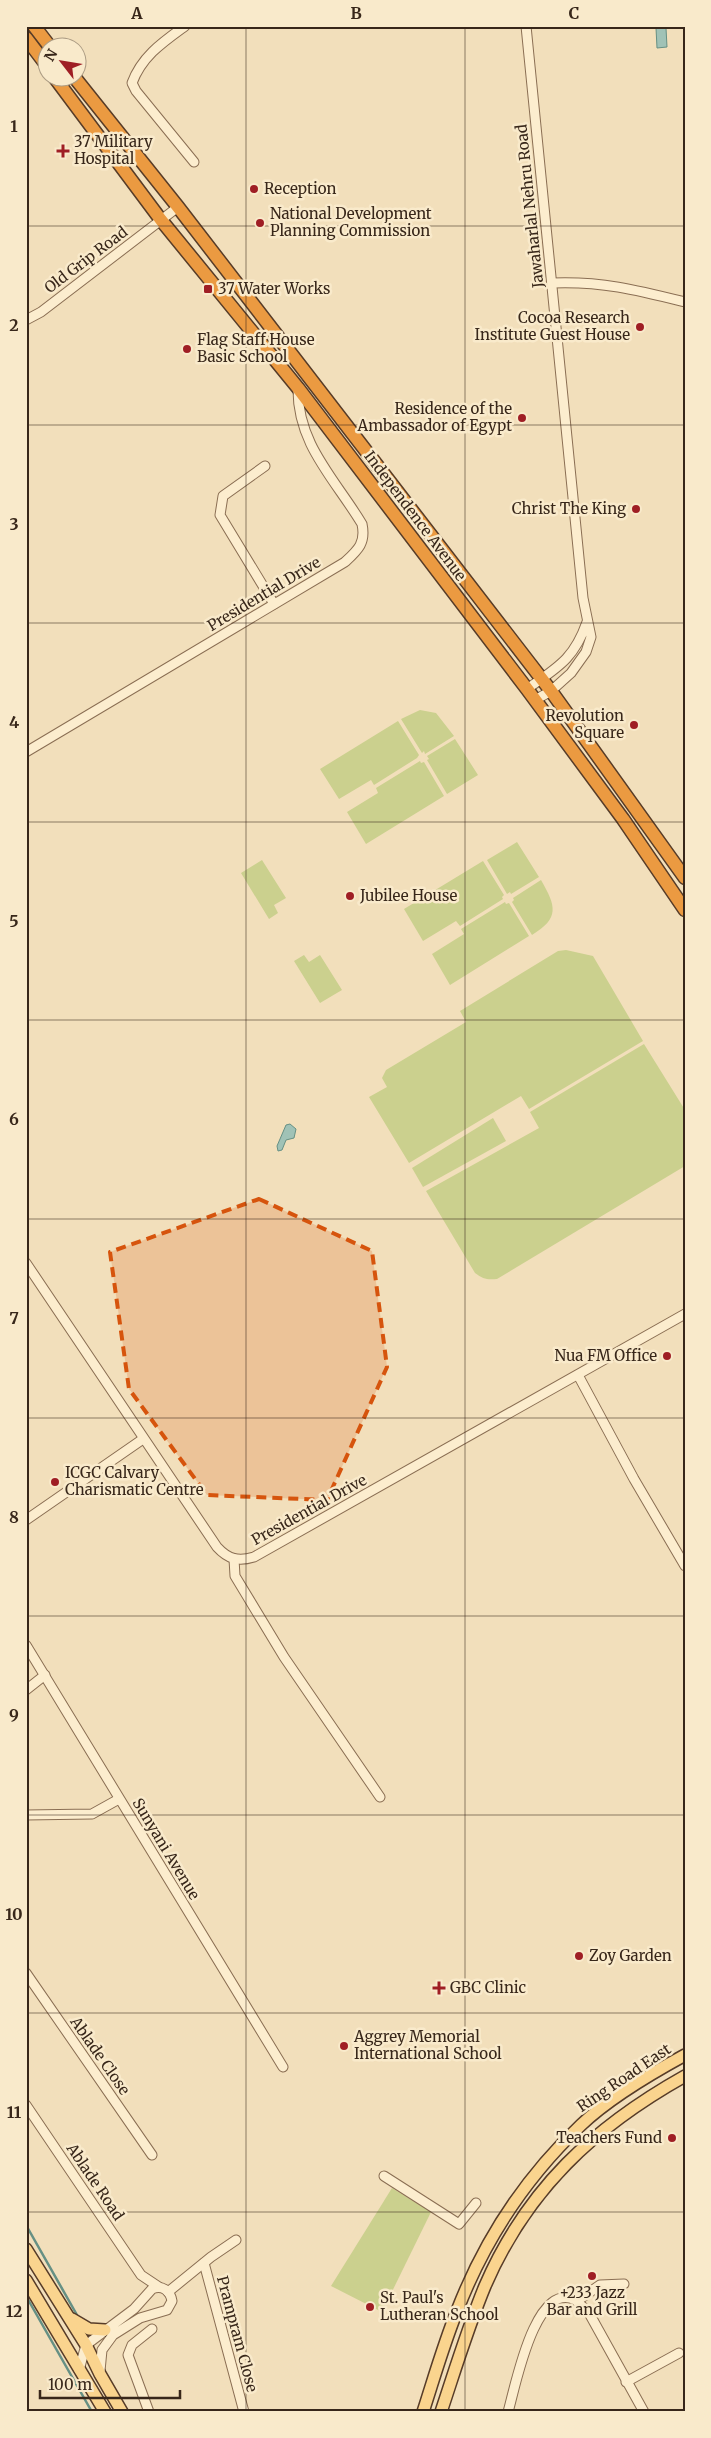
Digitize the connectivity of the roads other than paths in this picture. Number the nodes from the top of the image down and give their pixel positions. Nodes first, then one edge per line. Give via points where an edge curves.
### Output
1 (34, 26) edge
2 (185, 26) edge
3 (526, 26) edge
4 (26, 38) edge
5 (43, 38) edge
6 (38, 54) edge
7 (63, 88) edge
8 (83, 88) edge
9 (194, 162) dead end
10 (178, 207) junction
11 (162, 220) junction
12 (552, 283) junction
13 (685, 302) edge
14 (26, 320) edge
15 (298, 388) junction
16 (266, 466) dead end
17 (274, 604) junction
18 (586, 622) junction
19 (542, 678) junction
20 (527, 689) junction
21 (551, 691) junction
22 (535, 700) junction
23 (26, 752) edge
24 (685, 878) edge
25 (685, 910) edge
26 (26, 1263) edge
27 (685, 1314) edge
28 (578, 1376) junction
29 (143, 1439) junction
30 (26, 1520) edge
31 (234, 1559) junction
32 (685, 1566) edge
33 (26, 1645) edge
34 (45, 1674) junction
35 (26, 1690) edge
36 (380, 1797) dead end
37 (119, 1799) junction
38 (26, 1815) edge
39 (26, 1973) edge
40 (685, 2055) edge
41 (283, 2067) dead end
42 (685, 2076) edge
43 (26, 2105) edge
44 (152, 2154) dead end
45 (384, 2176) dead end
46 (476, 2204) dead end
47 (236, 2240) dead end
48 (26, 2248) edge
49 (204, 2263) junction
50 (141, 2275) junction
51 (26, 2280) edge
52 (624, 2284) dead end
53 (159, 2287) junction
54 (168, 2292) junction
55 (144, 2297) junction
56 (577, 2301) junction
57 (69, 2318) junction
58 (152, 2329) dead end
59 (105, 2330) junction
60 (86, 2345) junction
61 (679, 2353) dead end
62 (79, 2370) junction
63 (100, 2374) junction
64 (626, 2382) junction
65 (105, 2412) edge
66 (122, 2412) edge
67 (149, 2412) edge
68 (244, 2412) edge
69 (423, 2412) edge
70 (441, 2412) edge
71 (508, 2412) edge
72 (644, 2412) edge

1 - 5 highway
2 - 9 street via 154,48 132,84
3 - 12 street, Jawaharlal Nehru Road
4 - 6 highway
7 - 11 highway, Independence Avenue
8 - 10 highway, Independence Avenue
10 - 11 street, Old Grip Road
10 - 19 highway, Independence Avenue
11 - 14 street, Old Grip Road
11 - 15 highway, Independence Avenue
12 - 13 street via 585,281
12 - 18 street, Jawaharlal Nehru Road
15 - 17 street, Presidential Drive via 304,433 362,524 364,534 361,548 345,562
15 - 20 highway, Independence Avenue
16 - 17 street via 223,496 220,514
17 - 23 street, Presidential Drive
18 - 19 street, Jawaharlal Nehru Road via 573,652
18 - 21 street, Jawaharlal Nehru Road via 591,637 586,652 571,673
19 - 20 street, Jawaharlal Nehru Road
19 - 21 highway, Independence Avenue
20 - 22 highway, Independence Avenue
21 - 22 street, Jawaharlal Nehru Road
21 - 24 highway, Independence Avenue
22 - 25 highway, Independence Avenue via 624,819
26 - 29 street
27 - 28 street, Presidential Drive
28 - 31 street, Presidential Drive via 254,1557
28 - 32 street
29 - 30 street
29 - 31 street via 217,1547
31 - 36 street via 234,1576 284,1657
33 - 34 street, Sunyani Avenue
34 - 35 street
34 - 37 street, Sunyani Avenue
37 - 38 street via 92,1814
37 - 41 street, Sunyani Avenue
39 - 44 street, Ablade Close
40 - 69 main road, Ring Road East via 634,2086 582,2124 537,2171 478,2264 456,2311
42 - 70 main road via 643,2100 592,2138 562,2167 531,2206 486,2285
43 - 50 street, Ablade Road
45 - 46 street via 459,2224
47 - 49 street
48 - 57 main road
49 - 54 street
49 - 68 street, Prampram Close
50 - 53 street, Ablade Road
50 - 55 street, Ablade Road
51 - 62 main road
52 - 56 street via 600,2286
53 - 54 street, Ablade Road
53 - 55 street
54 - 63 street via 172,2301 167,2310 140,2318 104,2343
55 - 59 street
56 - 64 street via 589,2313
56 - 71 street via 563,2298 553,2301 534,2323
57 - 59 main road via 89,2329
57 - 60 main road
58 - 67 street via 132,2345 128,2355
59 - 60 street
60 - 62 street
60 - 63 main road
61 - 64 street
62 - 65 main road
63 - 66 main road
64 - 72 street

